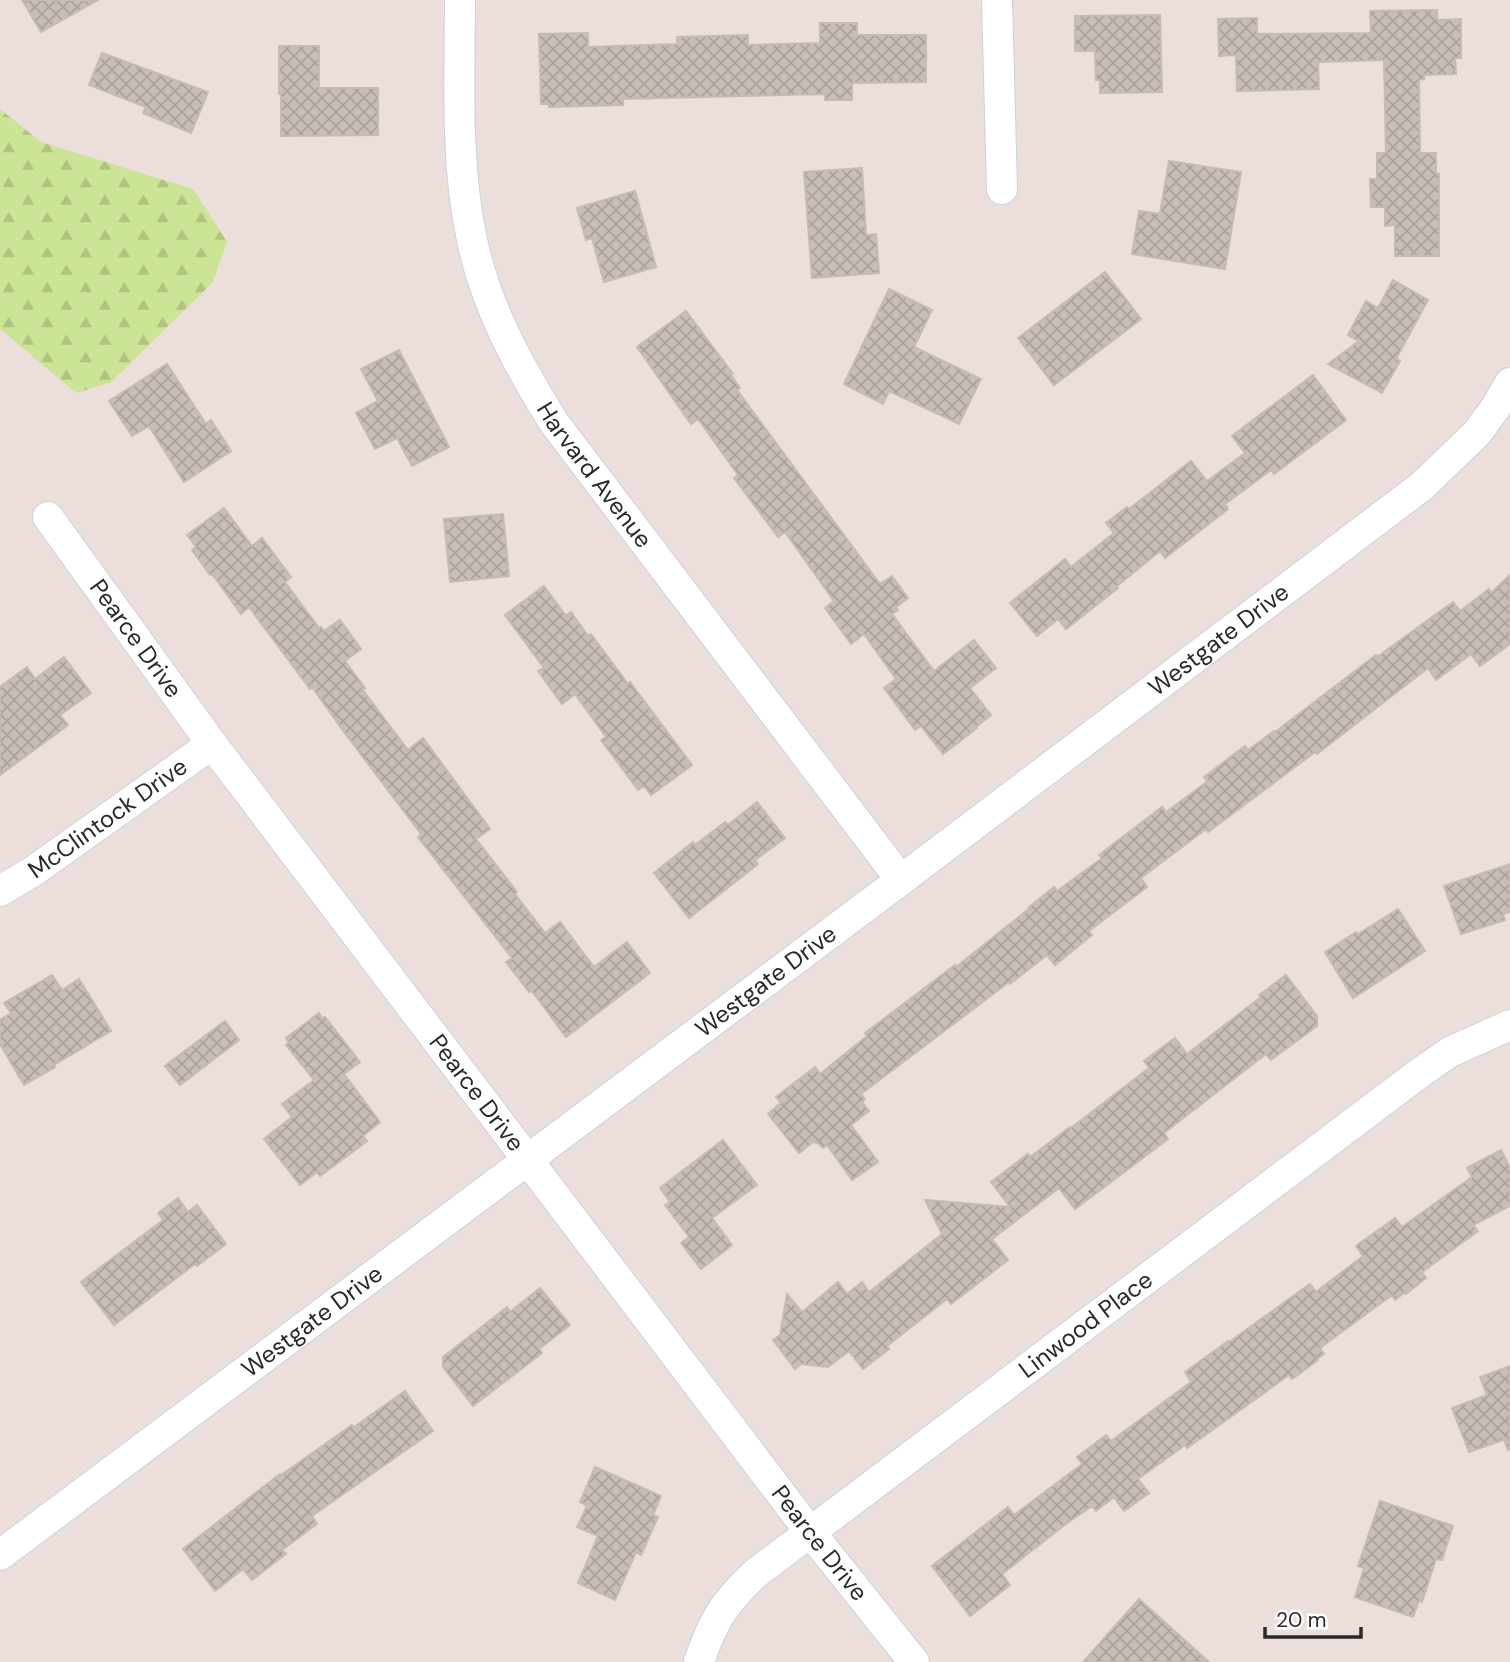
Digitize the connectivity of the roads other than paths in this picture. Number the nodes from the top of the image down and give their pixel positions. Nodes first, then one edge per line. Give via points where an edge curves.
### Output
1 (460, 0) edge
2 (997, 0) edge
3 (1002, 189) dead end
4 (1510, 383) edge
5 (48, 517) dead end
6 (212, 744) junction
7 (901, 880) junction
8 (0, 891) edge
9 (1510, 1025) edge
10 (528, 1160) junction
11 (810, 1532) junction
12 (0, 1555) edge
13 (699, 1662) edge
14 (914, 1662) edge

1 - 7 street, Harvard Avenue via 460,145 465,196 472,241 500,329 555,424
2 - 3 street
4 - 7 street, Westgate Drive via 1477,433 1422,486
5 - 6 street, Pearce Drive
6 - 8 street, McClintock Drive
6 - 10 street, Pearce Drive
7 - 10 street, Westgate Drive
9 - 11 street, Linwood Place via 1450,1052 1421,1072
10 - 11 street, Pearce Drive
10 - 12 street, Westgate Drive
11 - 13 street, Linwood Place via 737,1591 719,1614
11 - 14 street, Pearce Drive

